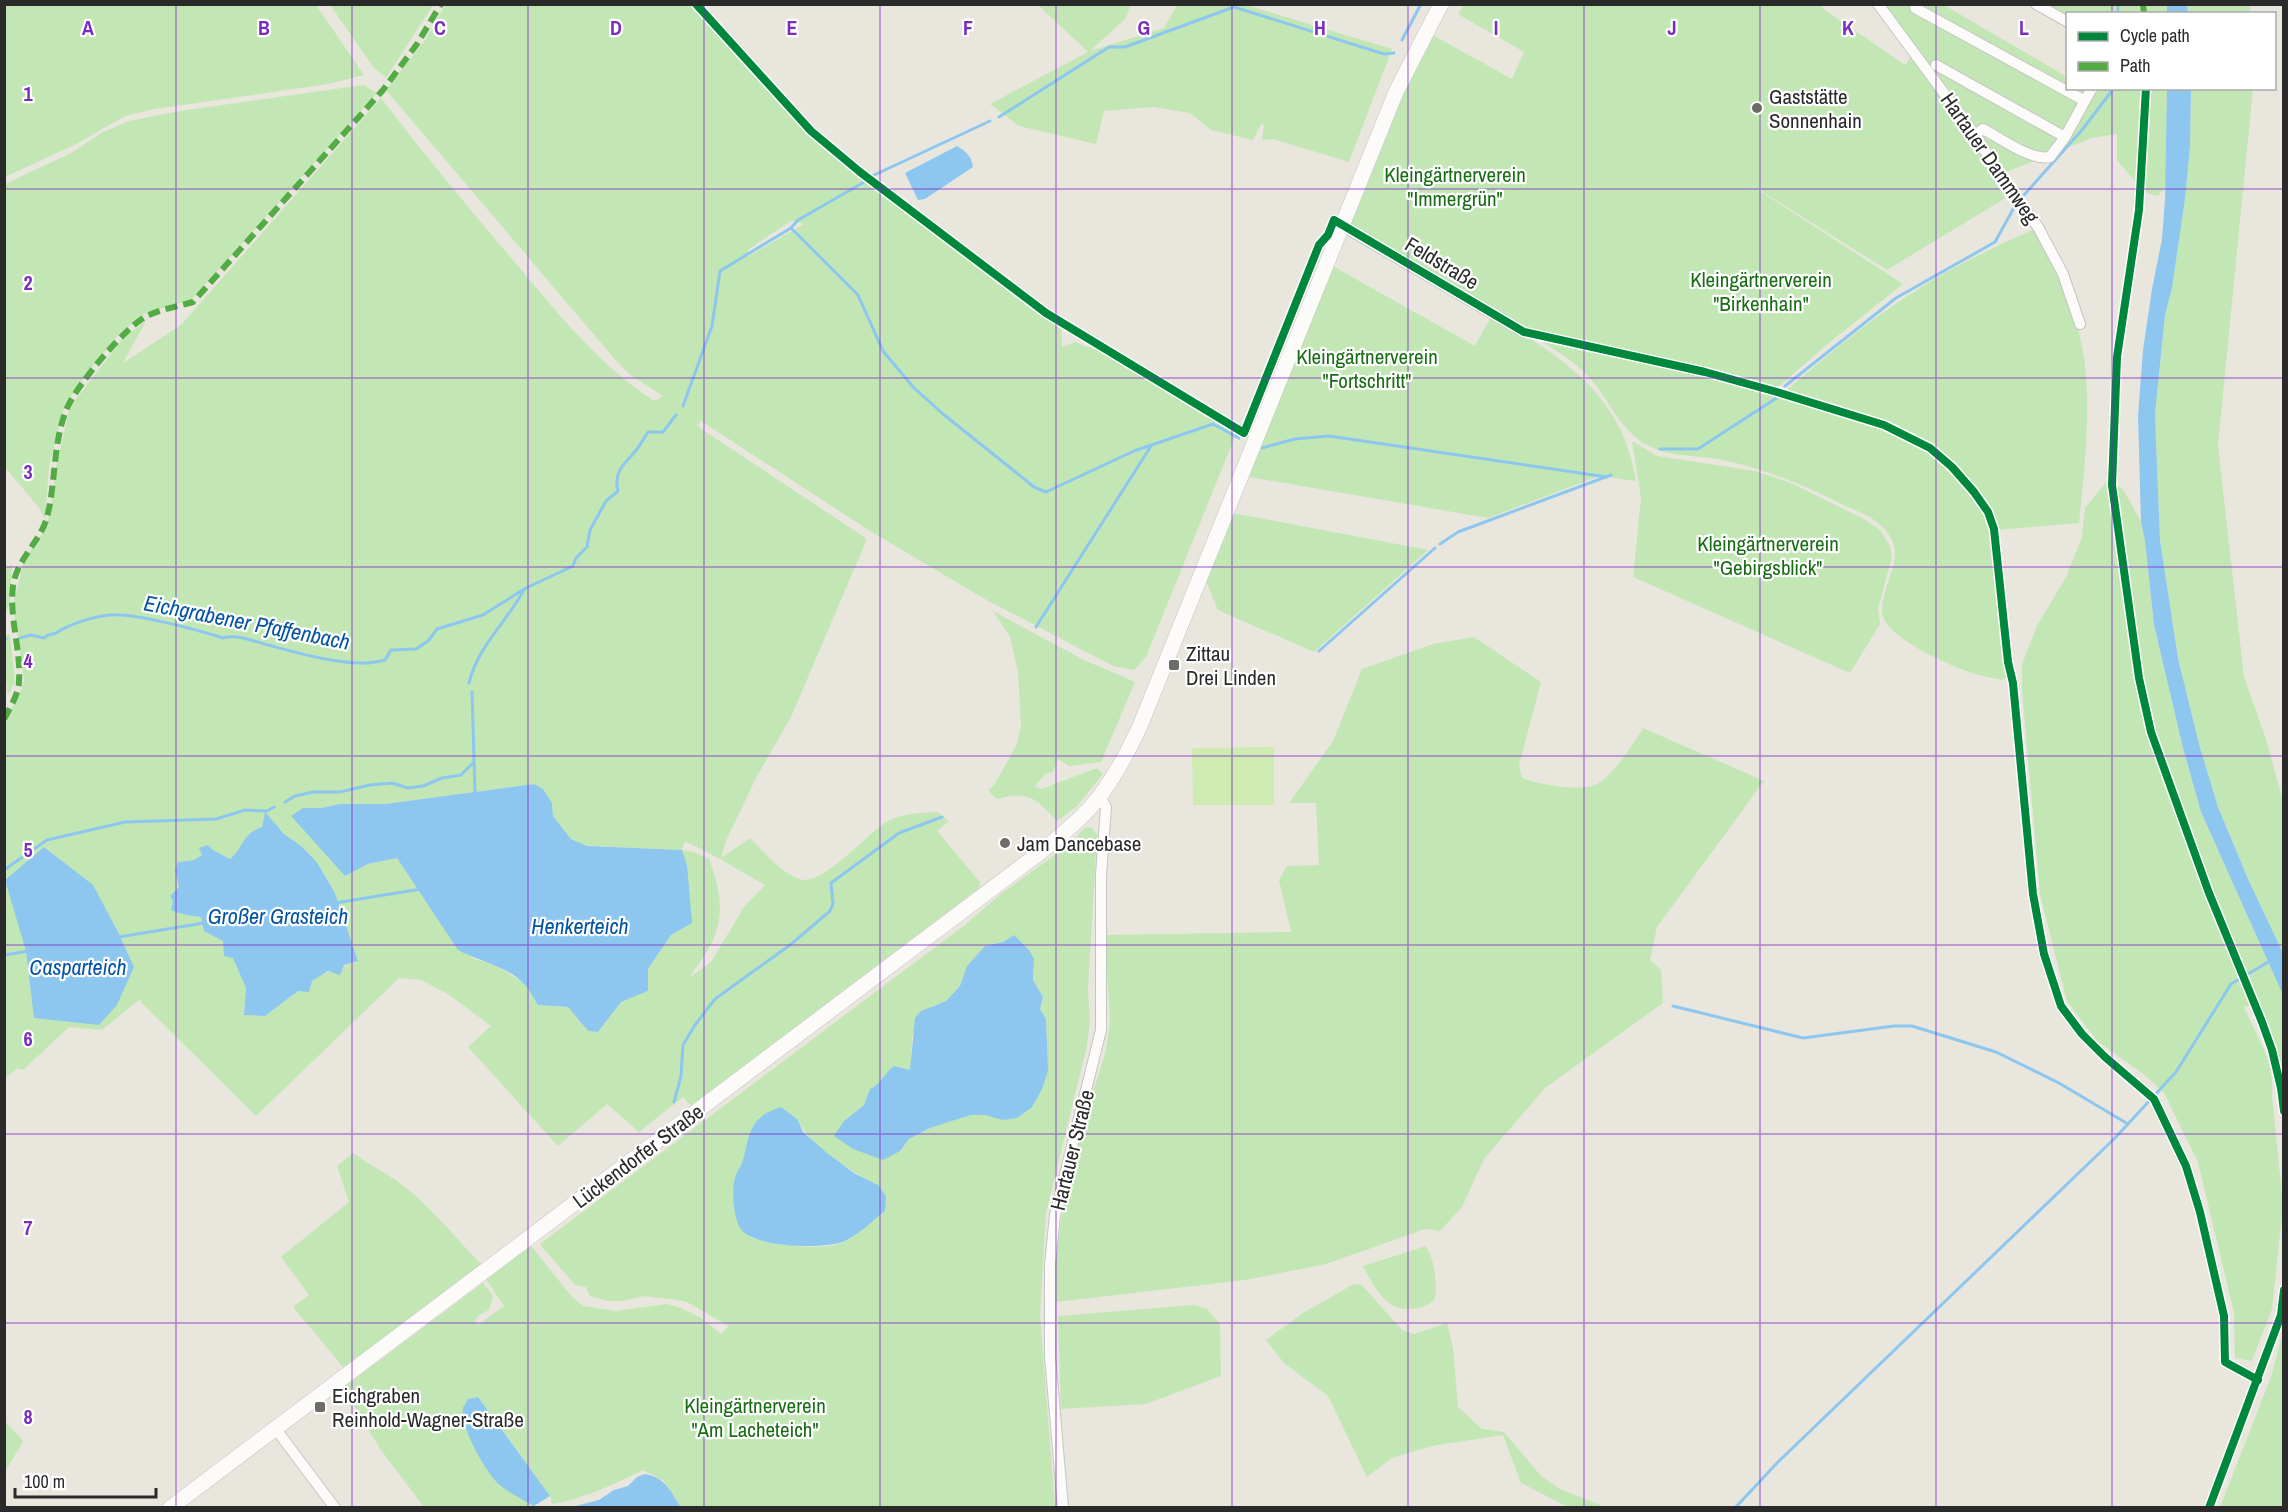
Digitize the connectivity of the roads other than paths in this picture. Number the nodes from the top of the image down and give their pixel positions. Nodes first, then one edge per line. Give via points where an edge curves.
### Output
1 (1441, 4) edge
2 (1878, 4) edge
3 (1917, 4) edge
4 (2036, 4) edge
5 (2066, 21) edge
6 (1936, 65) dead end
7 (2091, 90) edge
8 (2085, 101) junction
9 (1975, 135) junction
10 (2065, 137) junction
11 (1341, 225) junction
12 (2080, 324) dead end
13 (1524, 332) dead end
14 (1100, 796) junction
15 (275, 1428) junction
16 (170, 1508) edge
17 (336, 1508) edge
18 (1063, 1508) edge

1 - 11 main road, Lückendorfer Straße via 1396,92
2 - 9 street, Hartauer Dammweg
3 - 8 street via 1916,8
4 - 5 street
6 - 10 street
7 - 8 street
8 - 10 street
9 - 10 street via 1983,129 2044,158 2050,157
9 - 12 street, Hartauer Dammweg via 2052,251
11 - 13 street, Feldstraße
11 - 14 main road, Lückendorfer Straße via 1140,726
14 - 15 main road, Lückendorfer Straße via 1042,851
14 - 18 street, Hartauer Straße via 1106,807 1101,875 1101,1030 1055,1215 1050,1265 1050,1356
15 - 16 main road, Lückendorfer Straße
15 - 17 street

